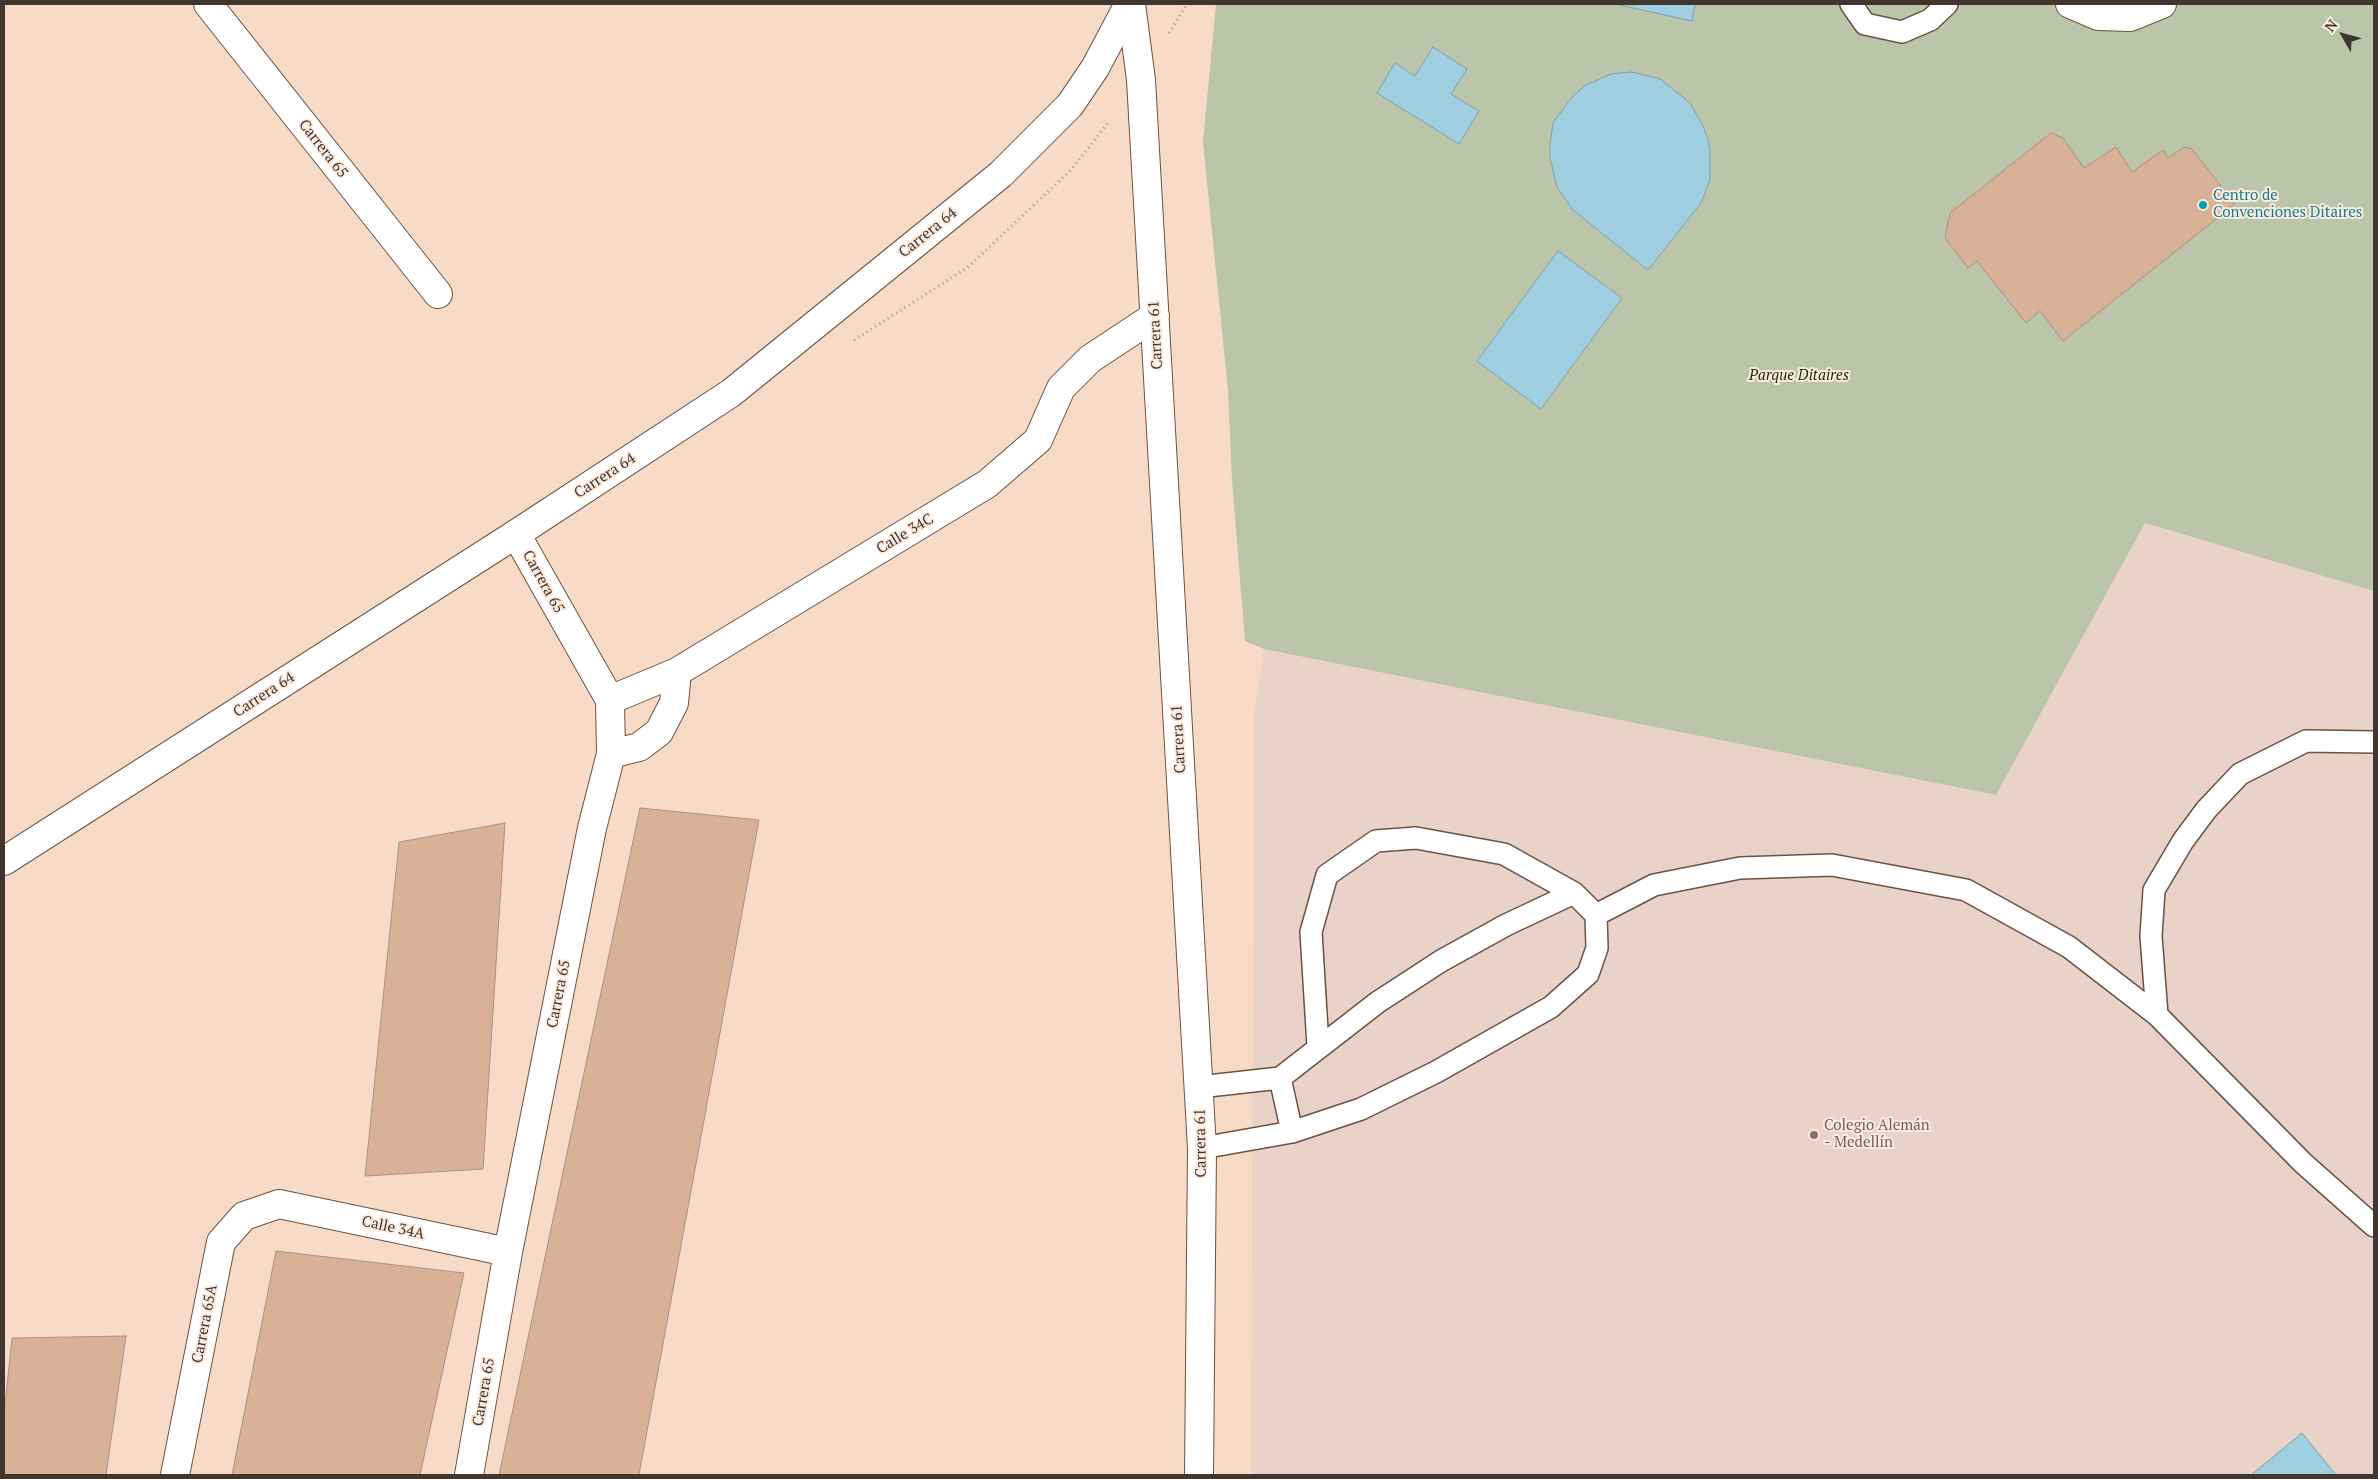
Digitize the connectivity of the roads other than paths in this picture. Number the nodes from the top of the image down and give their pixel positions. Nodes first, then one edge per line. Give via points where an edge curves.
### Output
1 (208, 4) edge
2 (1130, 4) edge
3 (1851, 4) edge
4 (1947, 4) edge
5 (2070, 4) edge
6 (2162, 4) edge
7 (438, 294) dead end
8 (1156, 316) junction
9 (516, 534) junction
10 (677, 672) junction
11 (610, 700) junction
12 (2374, 742) edge
13 (611, 754) junction
14 (4, 861) edge
15 (1574, 893) junction
16 (1596, 915) junction
17 (2157, 1015) junction
18 (1318, 1046) junction
19 (1280, 1078) junction
20 (1199, 1087) junction
21 (1292, 1132) junction
22 (1202, 1148) junction
23 (278, 1204) joint
24 (2374, 1226) edge
25 (508, 1252) junction
26 (175, 1475) edge
27 (469, 1475) edge
28 (1199, 1475) edge

1 - 7 street, Carrera 65
2 - 8 street, Carrera 61 via 1141,80
2 - 9 street, Carrera 64 via 1095,68 1070,105 1001,174 731,393
3 - 4 lane via 1865,24 1902,32 1930,20
5 - 6 street via 2098,16 2130,17
8 - 10 street, Calle 34C via 1090,359 1061,388 1038,440 987,484
8 - 20 street, Carrera 61
9 - 11 street, Carrera 65
9 - 14 street, Carrera 64
10 - 11 street, Calle 34C
10 - 13 street via 674,703 660,732 639,747
11 - 13 street, Carrera 65
12 - 17 lane via 2306,741 2240,774 2206,810 2154,890 2150,936
13 - 25 street, Carrera 65 via 592,828
15 - 16 lane
15 - 18 lane via 1506,925 1441,962
15 - 18 lane via 1504,854 1416,838 1376,840 1327,875 1310,932
16 - 17 lane via 1654,885 1740,868 1832,864 1966,890 2069,947
16 - 21 lane via 1597,948 1588,974 1551,1007 1436,1072 1361,1109
17 - 24 lane via 2303,1163
18 - 19 lane
19 - 20 lane
19 - 21 lane
20 - 22 street, Carrera 61
21 - 22 lane
22 - 28 street, Carrera 61
23 - 25 street, Calle 34A
23 - 26 street, Carrera 65A via 244,1216 222,1242
25 - 27 street, Carrera 65

